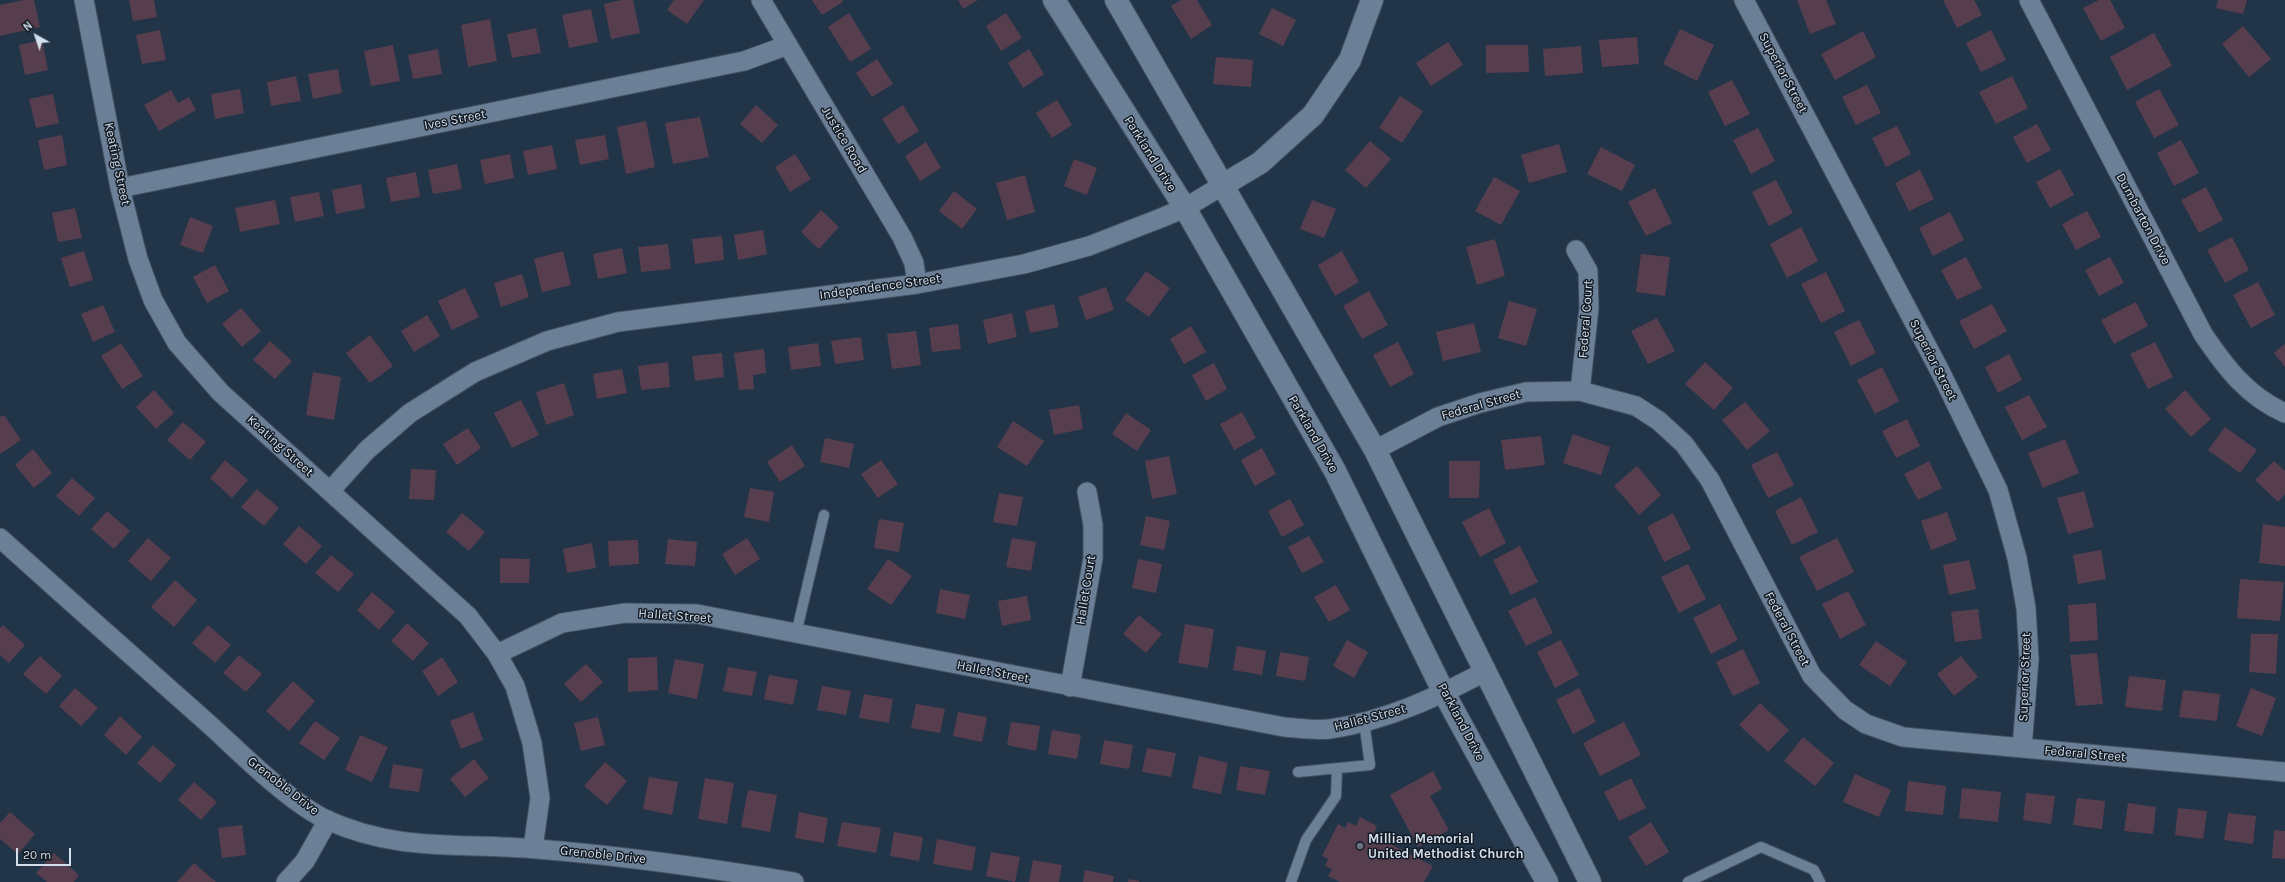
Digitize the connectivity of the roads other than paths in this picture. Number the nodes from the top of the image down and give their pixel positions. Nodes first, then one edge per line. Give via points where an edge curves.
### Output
1 (84, 0) edge
2 (761, 0) edge
3 (1054, 0) edge
4 (1116, 0) edge
5 (1372, 0) edge
6 (1744, 0) edge
7 (2029, 0) edge
8 (788, 46) junction
9 (1223, 185) junction
10 (120, 188) junction
11 (1185, 208) junction
12 (1576, 250) dead end
13 (917, 284) junction
14 (1580, 391) junction
15 (2285, 413) edge
16 (1375, 450) junction
17 (330, 491) junction
18 (1087, 492) dead end
19 (824, 515) dead end
20 (0, 538) edge
21 (796, 634) junction
22 (497, 654) junction
23 (1486, 671) junction
24 (1070, 687) junction
25 (1444, 693) junction
26 (1364, 721) junction
27 (2022, 748) junction
28 (1337, 769) junction
29 (1298, 772) dead end
30 (2285, 772) edge
31 (328, 820) junction
32 (533, 848) junction
33 (715, 868) junction
34 (286, 882) edge
35 (746, 882) edge
36 (794, 882) edge
37 (1291, 882) edge
38 (1547, 882) edge
39 (1590, 882) edge
40 (1688, 882) edge
41 (1820, 882) edge

1 - 10 street, Keating Street
2 - 8 street, Justice Road
3 - 11 street, Parkland Drive
4 - 9 street
5 - 9 street, Independence Street via 1350,60 1313,115 1260,163
6 - 27 street, Superior Street via 1941,373 1998,490 2017,558 2026,608 2028,660
7 - 15 street, Dumbarton Drive via 2203,334 2230,373 2254,395
8 - 10 street, Ives Street via 744,61
8 - 13 street, Justice Road via 902,237 914,263
9 - 11 street, Independence Street
9 - 16 street
10 - 17 street, Keating Street via 138,259 153,300 177,343 221,393
11 - 13 street, Independence Street via 1082,248 1024,264
11 - 25 street, Parkland Drive via 1335,471
12 - 14 street, Federal Court via 1588,271 1589,308
13 - 17 street, Independence Street via 618,322 546,341 475,372 410,413 367,450
14 - 16 street, Federal Street via 1526,392 1480,403 1438,417
14 - 27 street, Federal Street via 1636,406 1659,421 1684,444 1710,480 1812,676 1845,710 1866,724 1903,737
16 - 23 street
17 - 22 street, Keating Street via 468,616
18 - 24 street, Hallet Court via 1093,525 1093,558
19 - 21 lane
20 - 31 street, Grenoble Drive via 262,772 309,810
21 - 22 street, Hallet Street via 697,614 624,613 562,623
21 - 24 street, Hallet Street
22 - 32 street, Keating Street via 515,686 532,744 540,798
23 - 25 street, Hallet Street
23 - 39 street
24 - 26 street, Hallet Street via 1284,727 1329,729
25 - 26 street, Hallet Street via 1398,712
25 - 38 street, Parkland Drive
26 - 28 lane via 1370,765
27 - 30 street, Federal Street
28 - 29 lane
28 - 37 lane via 1336,796 1306,840
31 - 32 street, Grenoble Drive via 387,840 427,845
31 - 34 street via 305,861
32 - 33 street, Grenoble Drive via 627,856
33 - 35 street, Grenoble Drive
33 - 36 street, Grenoble Drive
40 - 41 lane via 1761,847 1814,870

